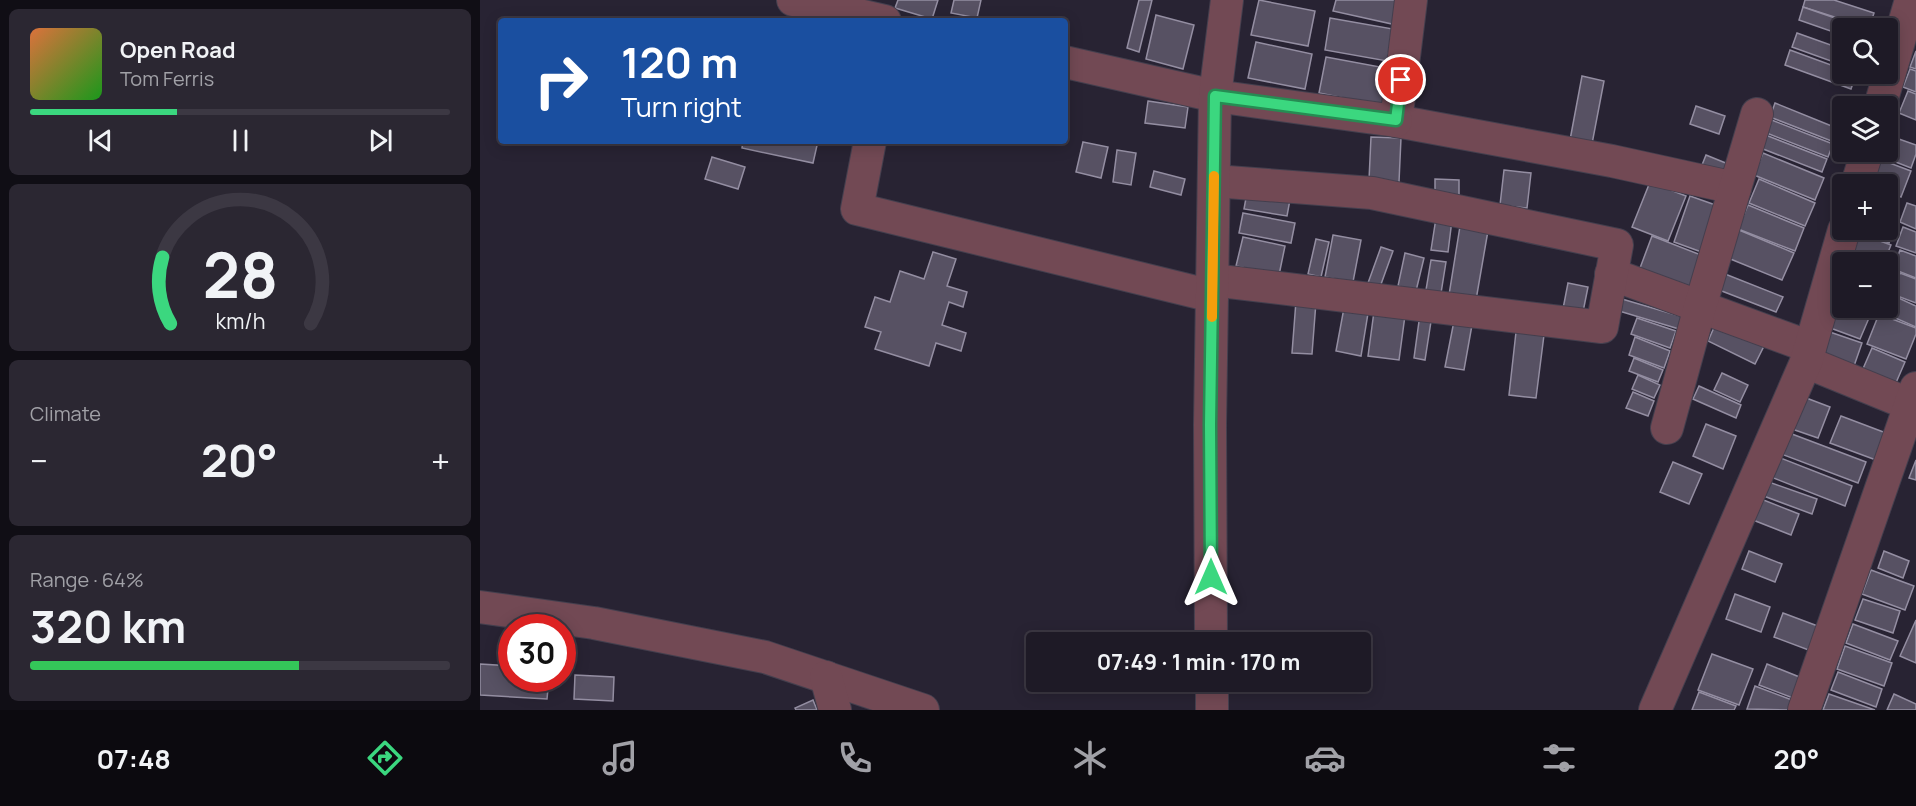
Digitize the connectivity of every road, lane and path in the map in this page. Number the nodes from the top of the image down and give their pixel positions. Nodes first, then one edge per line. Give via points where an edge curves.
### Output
1 (793, 0) edge
2 (895, 0) edge
3 (1227, 0) edge
4 (1411, 0) edge
5 (1911, 0) edge
6 (872, 18) edge
7 (892, 18) edge
8 (1068, 63) edge
9 (1215, 96) junction
10 (1883, 96) edge
11 (1757, 114) dead end
12 (1396, 120) junction
13 (869, 144) edge
14 (1214, 181) junction
15 (1735, 188) junction
16 (1841, 240) edge
17 (1611, 274) junction
18 (1212, 288) junction
19 (1700, 307) junction
20 (1808, 354) junction
21 (1914, 400) edge
22 (1667, 428) dead end
23 (480, 607) edge
24 (1211, 632) edge
25 (826, 677) junction
26 (1212, 692) edge
27 (835, 710) edge
28 (923, 710) edge
29 (1212, 710) edge
30 (1655, 710) edge
31 (1804, 710) edge

1 - 6 street
2 - 7 street
3 - 9 street
4 - 12 street
5 - 10 street
8 - 9 street
9 - 12 street
9 - 14 street
11 - 15 street
12 - 15 street
13 - 18 street via 857,209
14 - 17 street via 1372,193 1617,245
14 - 18 street
15 - 19 street
16 - 20 street
17 - 18 street via 1602,327
17 - 19 street
18 - 24 street
19 - 20 street
19 - 22 street
20 - 21 street
20 - 30 street
21 - 31 street
23 - 25 street via 594,623 765,657
25 - 27 street
25 - 28 street
26 - 29 street

